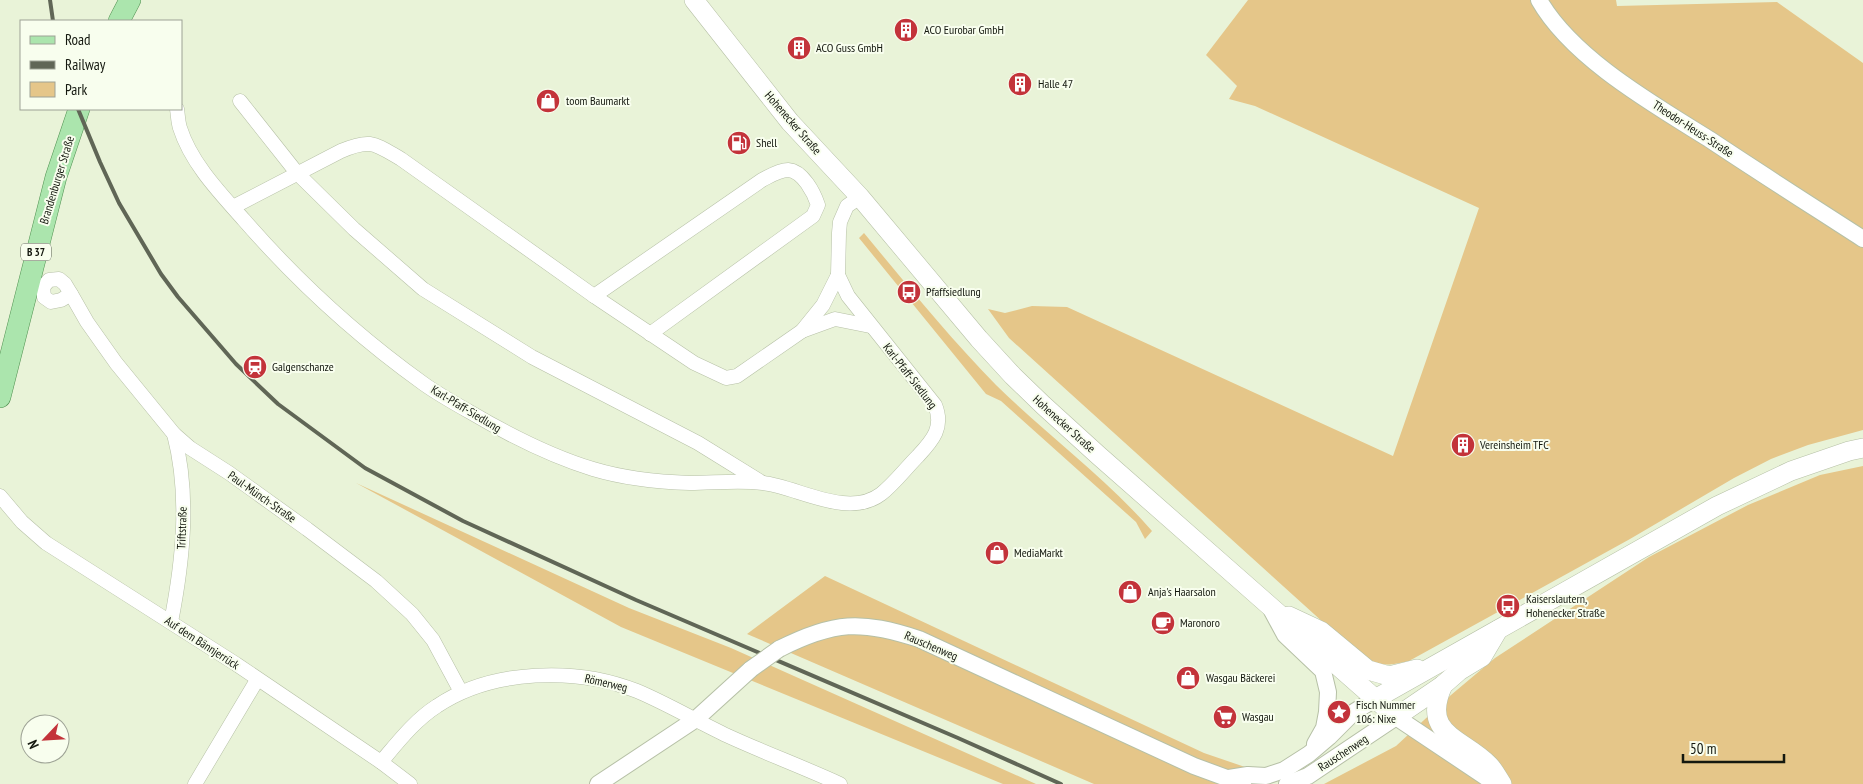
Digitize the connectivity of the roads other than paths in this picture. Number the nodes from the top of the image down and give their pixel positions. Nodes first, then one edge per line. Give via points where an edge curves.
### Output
1 (130, 0) edge
2 (694, 0) edge
3 (1540, 0) edge
4 (120, 20) edge
5 (240, 101) dead end
6 (79, 110) edge
7 (177, 110) edge
8 (297, 173) junction
9 (860, 197) junction
10 (233, 207) junction
11 (1863, 239) edge
12 (838, 275) junction
13 (71, 294) dead end
14 (594, 296) junction
15 (870, 326) junction
16 (802, 331) junction
17 (650, 334) junction
18 (0, 397) edge
19 (174, 434) junction
20 (1863, 448) edge
21 (761, 483) junction
22 (1, 497) edge
23 (1270, 607) junction
24 (171, 622) junction
25 (1498, 630) junction
26 (1438, 664) junction
27 (257, 680) junction
28 (1443, 685) junction
29 (461, 692) junction
30 (1376, 699) junction
31 (1396, 717) junction
32 (696, 719) junction
33 (1309, 754) junction
34 (381, 762) junction
35 (1236, 781) edge
36 (195, 784) edge
37 (410, 784) edge
38 (598, 784) edge
39 (840, 784) edge
40 (1287, 784) edge
41 (1496, 784) edge
42 (1502, 784) edge

1 - 4 main road
2 - 9 main road, Hohenecker Straße via 790,122
3 - 11 street, Theodor-Heuss-Straße via 1559,29 1598,66
5 - 8 street, Karl-Pfaff-Siedlung
6 - 18 main road, Brandenburger Straße / B 37 via 56,177
7 - 10 street, Karl-Pfaff-Siedlung via 180,128 191,152
8 - 10 street, Karl-Pfaff-Siedlung
8 - 14 street, Karl-Pfaff-Siedlung via 355,145 374,144 401,159
8 - 21 street, Karl-Pfaff-Siedlung via 354,229 423,289 532,357 698,443
9 - 12 street, Karl-Pfaff-Siedlung via 847,206 840,222
9 - 23 main road, Hohenecker Straße via 979,339 1042,405
10 - 21 street, Karl-Pfaff-Siedlung via 296,276 353,329 426,386 502,431 557,457 595,470 687,483
12 - 15 street, Karl-Pfaff-Siedlung via 848,296
12 - 16 street, Karl-Pfaff-Siedlung via 823,305
13 - 19 street, Paul-Münch-Straße via 116,363
14 - 17 street, Karl-Pfaff-Siedlung
14 - 17 street via 762,180 790,170 800,175 818,205 812,216
15 - 16 street, Karl-Pfaff-Siedlung via 835,320
15 - 21 street, Karl-Pfaff-Siedlung via 935,405 940,416 936,432 926,447 880,495 866,502 834,502
16 - 17 street, Karl-Pfaff-Siedlung via 737,376 726,378 694,363
19 - 24 street, Triftstraße via 180,458 183,501 178,586
19 - 29 street, Paul-Münch-Straße via 376,580 412,614 433,640
20 - 25 main road via 1818,461 1750,489
22 - 24 street, Auf dem Bännjerrück via 46,543
23 - 26 main road via 1321,631 1368,670 1389,676
23 - 30 main road, Hohenecker Straße
23 - 33 street via 1286,635 1323,671 1328,692 1324,728
24 - 27 street, Auf dem Bännjerrück
25 - 26 main road
25 - 28 main road via 1482,658
26 - 30 main road
27 - 34 street, Auf dem Bännjerrück
27 - 36 street
28 - 31 main road
28 - 42 main road via 1436,708 1441,726 1489,765
29 - 32 street, Römerweg via 479,684 556,674 597,679 636,691
29 - 34 street, Römerweg via 436,706 416,723
30 - 31 main road, Hohenecker Straße
30 - 33 street, Rauschenweg via 1354,712
31 - 40 street, Rauschenweg via 1308,776
31 - 41 street, Hohenecker Straße
32 - 35 street, Rauschenweg, bridge via 751,669 779,649 810,634 861,625 893,630 928,643 1194,766
32 - 38 street, Rauschenweg
32 - 39 street, Römerweg
33 - 35 street, Rauschenweg via 1284,770 1266,776 1248,775
34 - 37 street, Auf dem Bännjerrück

